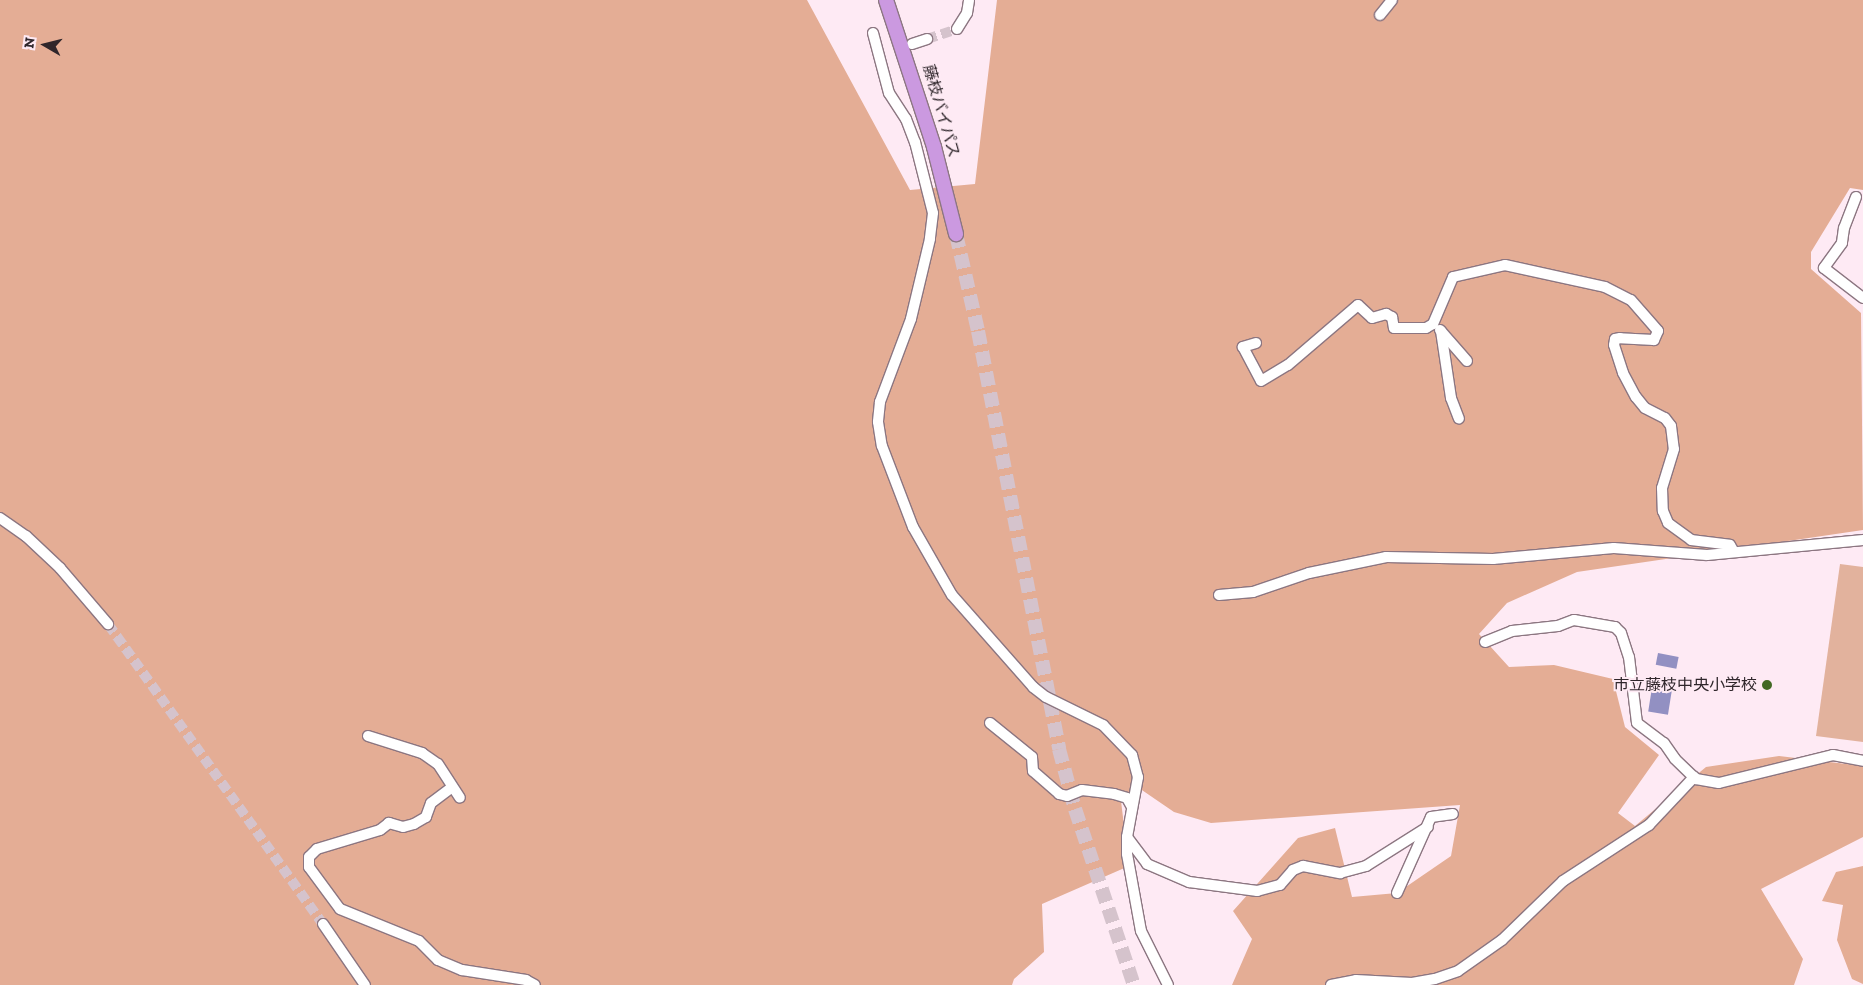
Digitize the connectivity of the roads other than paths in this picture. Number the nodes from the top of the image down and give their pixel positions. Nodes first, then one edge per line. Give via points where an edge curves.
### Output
1 (886, 0) edge
2 (969, 0) edge
3 (1392, 0) edge
4 (1380, 16) dead end
5 (957, 28) tunnel mouth
6 (873, 33) dead end
7 (927, 39) tunnel mouth
8 (912, 44) dead end
9 (1856, 197) dead end
10 (956, 234) tunnel mouth
11 (1863, 298) edge
12 (1437, 328) junction
13 (1256, 343) dead end
14 (1467, 361) dead end
15 (1459, 419) dead end
16 (0, 518) edge
17 (1863, 540) edge
18 (1734, 552) junction
19 (1219, 595) dead end
20 (108, 624) tunnel mouth
21 (1484, 642) dead end
22 (990, 723) dead end
23 (368, 736) dead end
24 (1863, 761) edge
25 (1694, 777) junction
26 (451, 788) junction
27 (460, 798) dead end
28 (1132, 807) junction
29 (1453, 814) dead end
30 (1428, 827) junction
31 (1127, 836) junction
32 (1397, 893) dead end
33 (323, 924) tunnel mouth
34 (365, 985) edge
35 (535, 985) edge
36 (1168, 985) edge
37 (1331, 985) edge

1 - 10 highway, 藤枝バイパス via 934,147
2 - 5 street via 968,13
3 - 4 street
6 - 28 street via 886,53 889,93 906,119 915,142 933,213 911,318 880,402 878,422 882,446 912,527 952,595 1033,687 1046,697 1103,725 1132,755 1138,777
7 - 8 street
9 - 11 street via 1844,228 1842,244 1824,268
12 - 13 street via 1394,328 1392,317 1386,314 1372,318 1358,305 1288,365 1261,381 1243,347
12 - 14 street
12 - 15 street via 1451,398
12 - 18 street via 1453,277 1505,265 1605,287 1631,300 1658,331 1657,337 1646,341 1620,338 1615,339 1614,345 1623,373 1636,397 1645,408 1665,418 1672,426 1674,450 1662,488 1663,511 1668,523 1691,540 1730,545
16 - 20 street via 26,536 60,568
17 - 18 street
18 - 19 street via 1692,555 1614,548 1493,559 1386,557 1309,573 1252,592
21 - 25 street via 1512,631 1558,626 1574,620 1615,627 1622,633 1629,657 1636,723 1664,743
22 - 28 street via 1032,757 1033,770 1059,794 1067,796 1082,790 1114,794 1127,798
23 - 26 street via 422,753 438,764
24 - 25 street via 1833,755 1719,783
25 - 37 street via 1650,825 1563,881 1502,940 1458,971 1412,983 1356,980
26 - 27 street
26 - 35 street via 431,803 426,817 414,824 403,827 389,823 380,830 317,849 309,857 309,867 340,909 419,941 438,960 462,970 526,980
28 - 31 street
29 - 30 street via 1431,817
30 - 31 street via 1366,866 1340,873 1303,866 1293,870 1280,885 1257,891 1189,882 1147,864
30 - 32 street
31 - 36 street via 1127,854 1141,931
33 - 34 street

